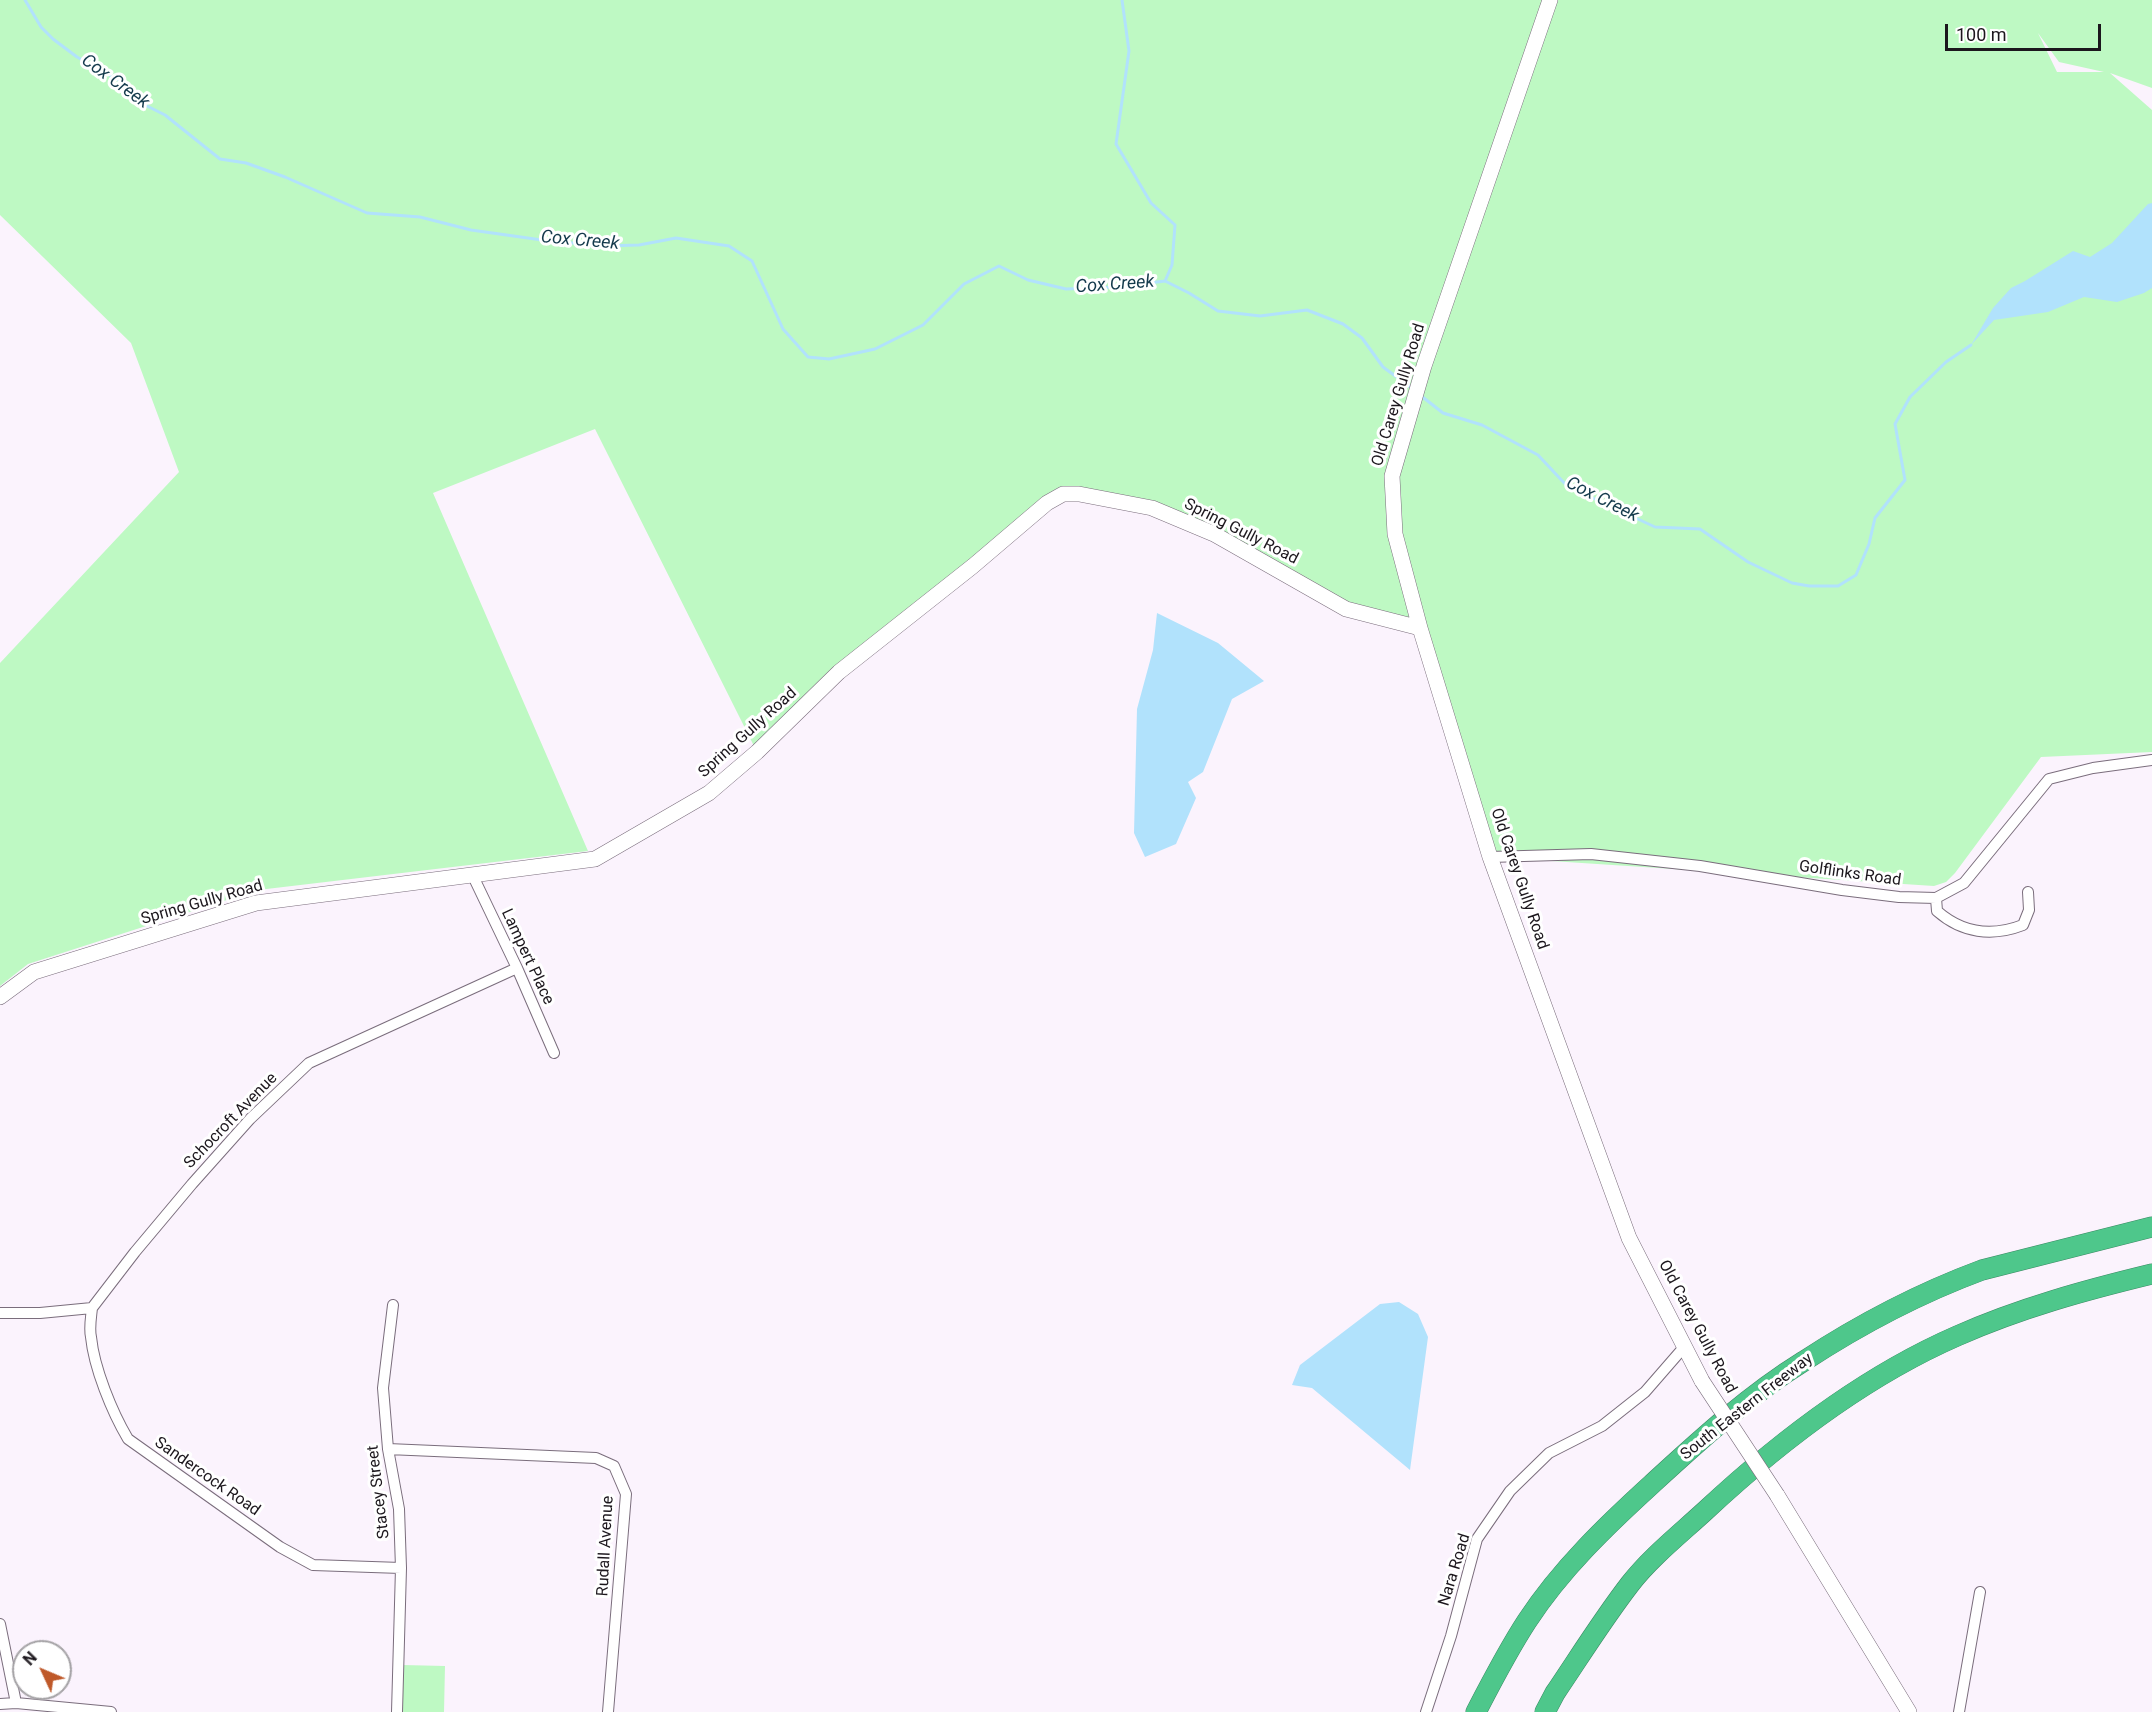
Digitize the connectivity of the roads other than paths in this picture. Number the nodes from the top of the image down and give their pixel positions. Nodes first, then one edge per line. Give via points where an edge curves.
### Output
1 (1550, 0) edge
2 (1420, 628) junction
3 (2152, 760) edge
4 (1490, 857) junction
5 (472, 874) junction
6 (2028, 892) dead end
7 (1936, 898) junction
8 (517, 968) junction
9 (0, 997) edge
10 (554, 1053) dead end
11 (2152, 1227) edge
12 (2152, 1274) edge
13 (393, 1305) dead end
14 (92, 1308) junction
15 (0, 1313) edge
16 (1685, 1346) junction
17 (388, 1449) junction
18 (401, 1568) junction
19 (1980, 1592) dead end
20 (0, 1624) edge
21 (16, 1703) junction
22 (0, 1704) edge
23 (111, 1712) edge
24 (397, 1712) edge
25 (608, 1712) edge
26 (1426, 1712) edge
27 (1476, 1712) edge
28 (1545, 1712) edge
29 (1909, 1712) edge
30 (1959, 1712) edge

1 - 2 main road, Old Carey Gully Road via 1392,476 1395,534
2 - 4 main road, Old Carey Gully Road
2 - 5 main road, Spring Gully Road via 1347,609 1214,534 1152,508 1063,494 839,672 709,793 595,859
3 - 7 street, Golflinks Road via 2049,779 1964,883
4 - 7 street, Golflinks Road via 1591,854 1700,866 1842,890
4 - 16 main road, Old Carey Gully Road via 1629,1238
5 - 8 street, Lampert Place
5 - 9 main road, Spring Gully Road via 256,903 34,972
6 - 7 street via 2023,925 2005,932 1975,932 1946,919 1937,911
8 - 10 street, Lampert Place
8 - 14 street, Schocroft Avenue via 309,1064 250,1119 199,1176
11 - 27 highway, South Eastern Freeway via 1961,1278 1869,1322 1802,1361 1701,1439 1578,1556 1528,1620
12 - 28 highway via 2007,1316 1955,1336 1846,1397 1725,1492 1631,1582
13 - 17 street, Stacey Street via 383,1388
14 - 15 street
14 - 18 street, Sandercock Road via 90,1336 114,1415 128,1439 280,1547 314,1564
16 - 26 street, Nara Road via 1645,1392 1602,1426 1549,1452 1510,1491 1477,1539
16 - 29 main road, Old Carey Gully Road, bridge via 1702,1381
17 - 18 street, Stacey Street via 399,1509
17 - 25 street, Rudall Avenue via 596,1458 614,1466 626,1494
18 - 24 street, Stacey Street
19 - 30 street
20 - 21 street
21 - 22 street
21 - 23 street

